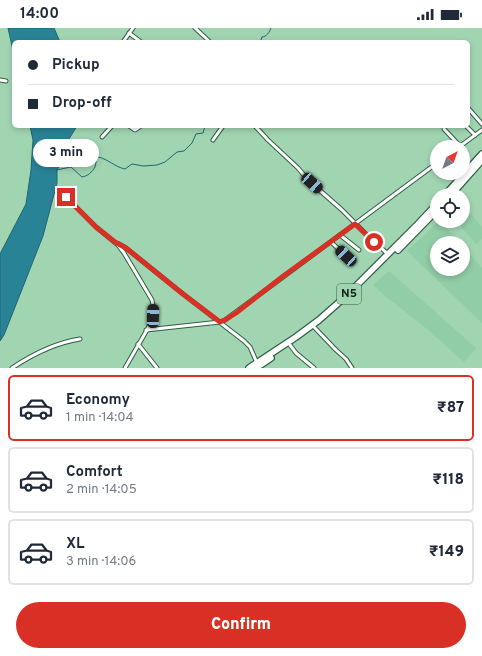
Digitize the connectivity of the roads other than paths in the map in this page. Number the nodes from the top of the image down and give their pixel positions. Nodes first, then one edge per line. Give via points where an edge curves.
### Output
1 (133, 28) edge
2 (195, 28) edge
3 (129, 33) junction
4 (124, 40) edge
5 (138, 40) edge
6 (208, 40) edge
7 (0, 80) edge
8 (6, 81) dead end
9 (470, 110) edge
10 (482, 124) edge
11 (110, 128) edge
12 (221, 128) edge
13 (257, 128) edge
14 (468, 128) edge
15 (444, 129) dead end
16 (482, 130) edge
17 (476, 135) junction
18 (102, 137) dead end
19 (213, 140) dead end
20 (453, 140) edge
21 (469, 140) edge
22 (482, 154) edge
23 (482, 160) edge
24 (430, 168) edge
25 (452, 188) edge
26 (457, 188) edge
27 (66, 197) dead end
28 (430, 211) edge
29 (430, 217) edge
30 (355, 224) junction
31 (340, 235) junction
32 (115, 242) junction
33 (331, 242) junction
34 (359, 250) dead end
35 (388, 254) junction
36 (346, 256) dead end
37 (220, 322) junction
38 (314, 327) junction
39 (146, 330) junction
40 (80, 339) dead end
41 (138, 344) junction
42 (290, 345) junction
43 (259, 365) edge
44 (12, 368) edge
45 (125, 368) edge
46 (157, 368) edge
47 (248, 368) edge
48 (314, 368) edge
49 (352, 368) edge

1 - 3 street
2 - 6 street
3 - 4 street
3 - 5 street
7 - 8 street
9 - 10 street
11 - 18 street
12 - 19 street
13 - 30 street
14 - 17 street
15 - 20 street
16 - 17 street
17 - 21 street
22 - 25 highway
23 - 26 highway
24 - 30 street
27 - 32 street
28 - 35 highway, N5
29 - 38 highway, N5 via 338,308
30 - 31 street
30 - 35 street
31 - 33 street
31 - 34 street
32 - 37 street
32 - 39 street via 152,300 153,316
33 - 36 street
33 - 37 street via 236,313
35 - 43 highway, N5 via 319,320
37 - 39 street
37 - 43 street via 248,345
38 - 42 highway, N5
38 - 49 street
39 - 41 street
40 - 44 street via 42,350
41 - 45 street
41 - 46 street
42 - 43 highway, N5
42 - 48 street
43 - 47 highway, N5

